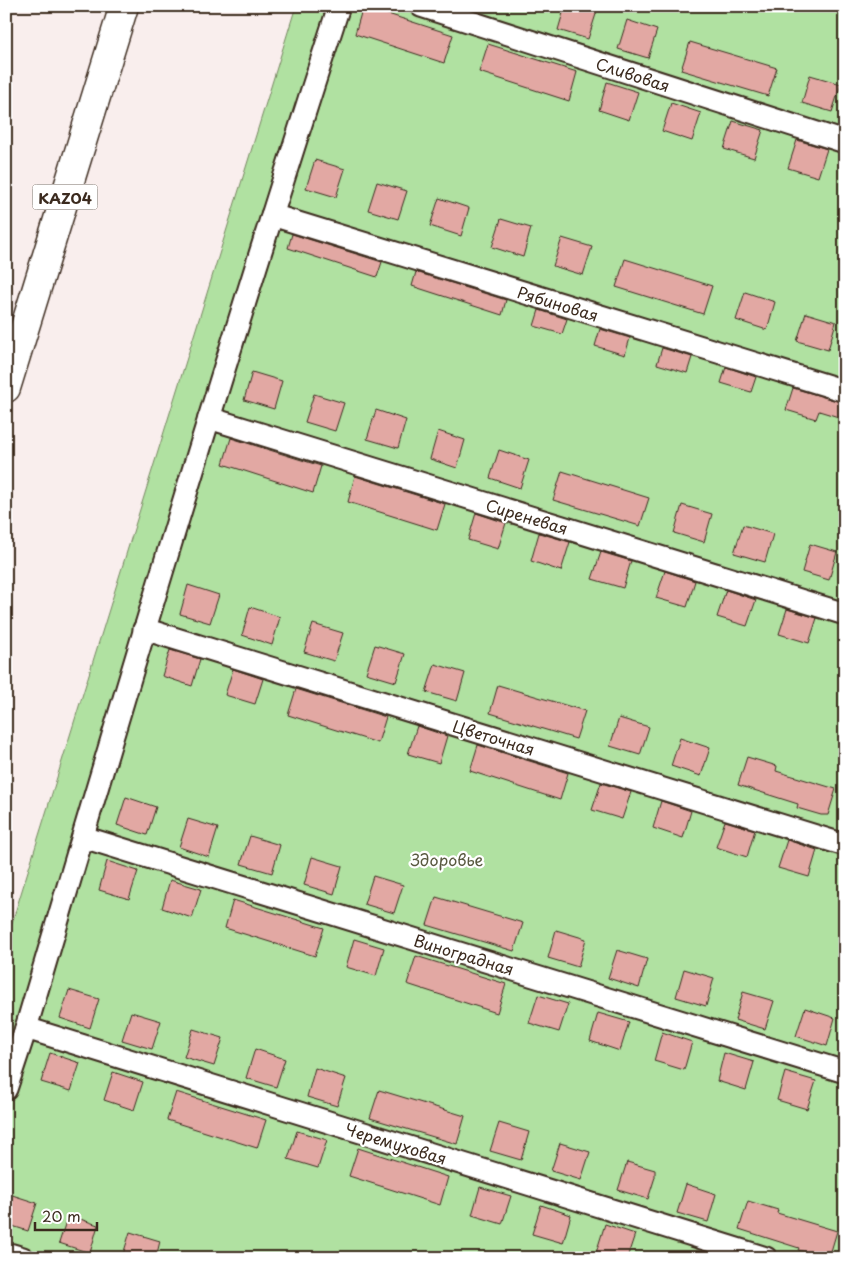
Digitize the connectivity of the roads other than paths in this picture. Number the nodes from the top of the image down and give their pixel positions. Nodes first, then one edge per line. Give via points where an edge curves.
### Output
1 (124, 6) edge
2 (339, 6) edge
3 (421, 6) edge
4 (845, 142) edge
5 (272, 215) junction
6 (6, 388) edge
7 (845, 391) edge
8 (209, 418) junction
9 (845, 614) edge
10 (144, 629) junction
11 (83, 837) junction
12 (845, 845) edge
13 (26, 1028) junction
14 (845, 1072) edge
15 (6, 1090) edge
16 (6, 1252) edge
17 (23, 1258) edge
18 (766, 1258) edge

1 - 6 highway, KАZ04
2 - 5 street
3 - 4 street, Сливовая
5 - 7 street, Рябиновая
5 - 8 street
8 - 9 street, Сиреневая
8 - 10 street
10 - 11 street
10 - 12 street, Цветочная
11 - 13 street
11 - 14 street, Виноградная
13 - 15 street
13 - 18 street, Черемуховая
16 - 17 street

